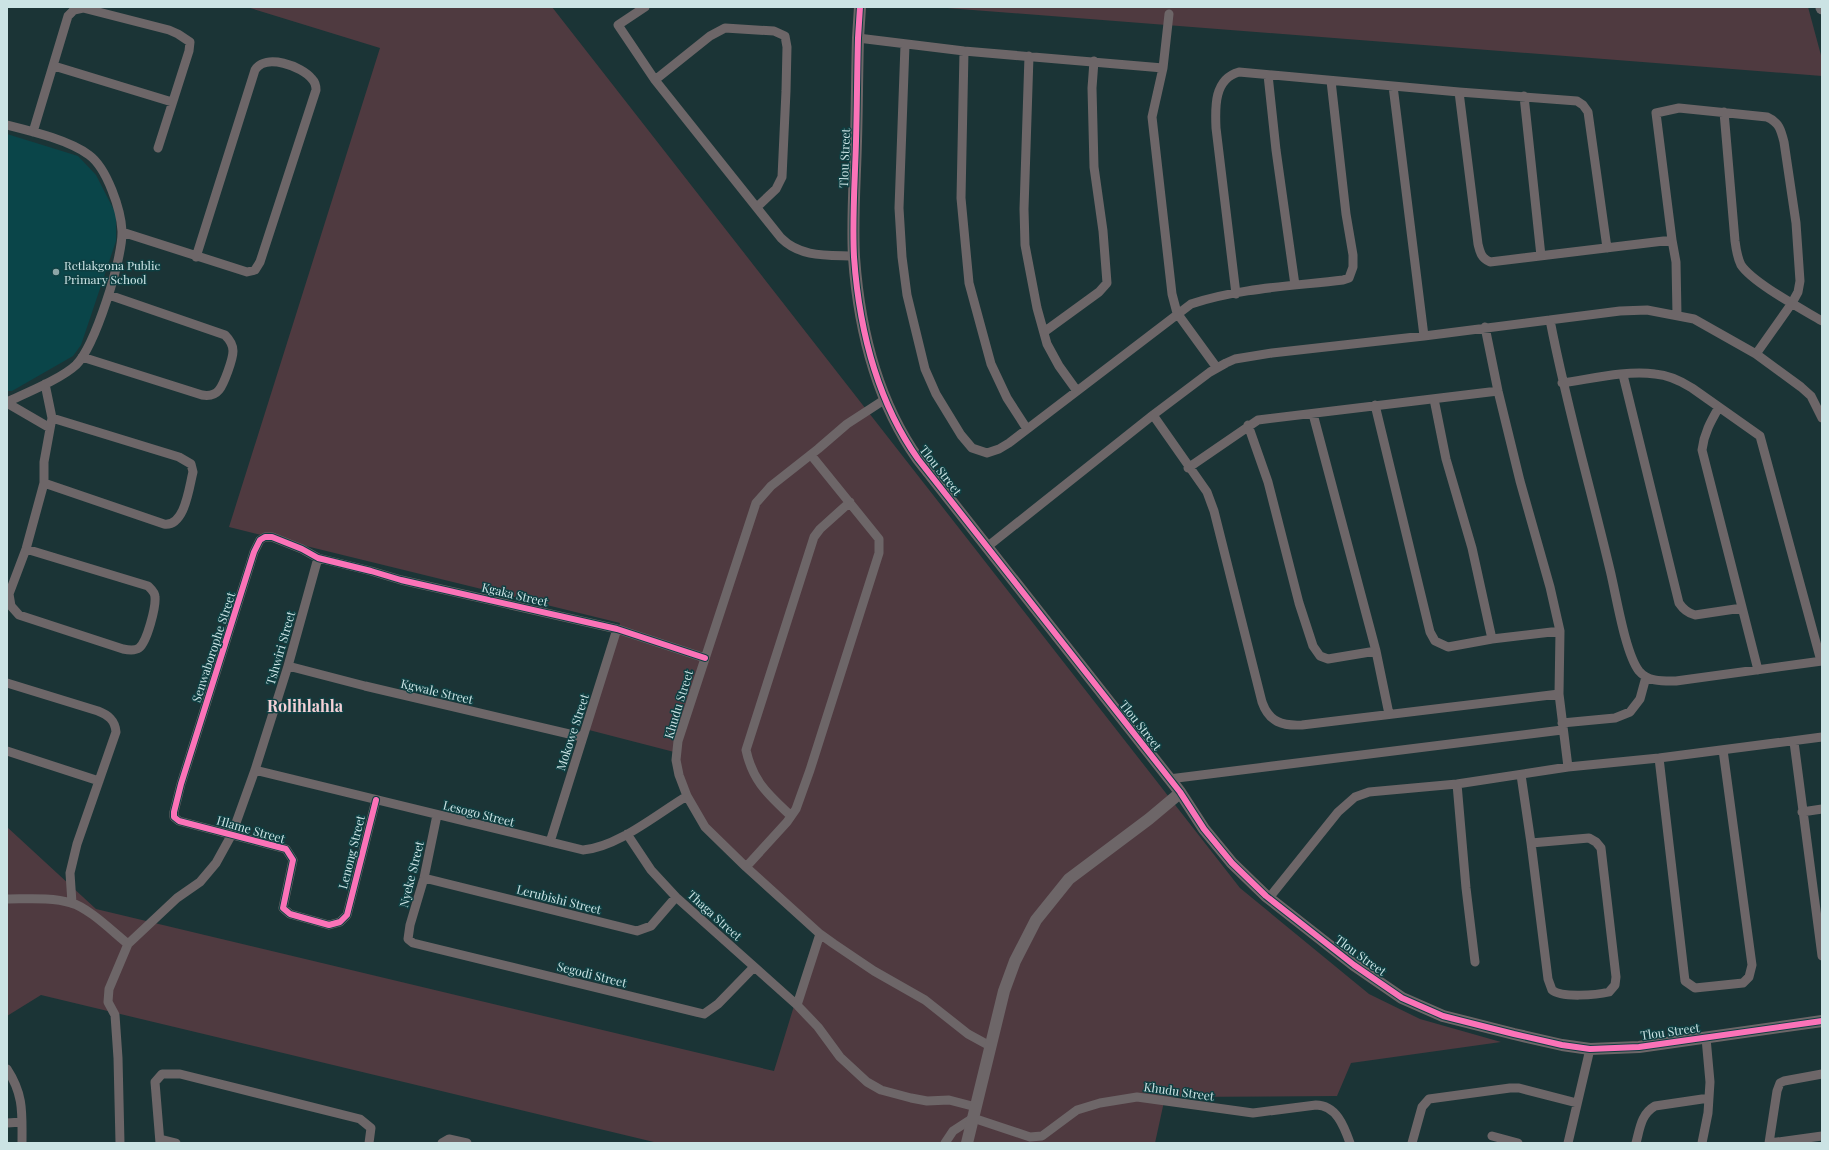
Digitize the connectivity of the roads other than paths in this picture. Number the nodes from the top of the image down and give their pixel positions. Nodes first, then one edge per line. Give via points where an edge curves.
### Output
1 (645, 7) edge
2 (860, 7) edge
3 (1169, 14) dead end
4 (858, 38) junction
5 (905, 45) junction
6 (964, 51) junction
7 (1029, 56) junction
8 (1094, 61) junction
9 (54, 66) junction
10 (1163, 68) junction
11 (1268, 75) junction
12 (655, 80) junction
13 (1331, 80) junction
14 (1393, 86) junction
15 (1459, 92) junction
16 (1524, 96) junction
17 (172, 102) junction
18 (1724, 112) junction
19 (7, 125) edge
20 (33, 132) junction
21 (158, 148) dead end
22 (757, 207) junction
23 (122, 232) junction
24 (1672, 240) junction
25 (1607, 248) junction
26 (854, 256) junction
27 (1541, 256) junction
28 (196, 257) junction
29 (1295, 285) junction
30 (1236, 294) junction
31 (109, 295) junction
32 (1792, 303) junction
33 (1177, 313) junction
34 (1677, 315) junction
35 (1550, 320) junction
36 (1822, 321) edge
37 (1485, 327) junction
38 (1044, 332) junction
39 (1424, 336) junction
40 (1756, 354) junction
41 (82, 357) junction
42 (1217, 368) junction
43 (1623, 375) junction
44 (1562, 383) junction
45 (45, 384) junction
46 (1077, 391) junction
47 (1498, 392) junction
48 (1434, 399) junction
49 (884, 400) junction
50 (7, 403) edge
51 (1375, 405) junction
52 (1719, 408) junction
53 (1313, 414) junction
54 (1153, 415) junction
55 (52, 418) junction
56 (1822, 418) edge
57 (1248, 426) junction
58 (50, 428) junction
59 (1028, 430) junction
60 (811, 455) junction
61 (1188, 468) junction
62 (44, 484) junction
63 (850, 502) junction
64 (987, 547) junction
65 (26, 549) junction
66 (318, 558) junction
67 (1742, 608) junction
68 (616, 629) junction
69 (1560, 631) junction
70 (1492, 639) junction
71 (1376, 651) junction
72 (705, 658) junction
73 (1821, 661) edge
74 (288, 666) junction
75 (1758, 670) junction
76 (1646, 677) junction
77 (7, 683) edge
78 (1559, 694) junction
79 (1389, 714) junction
80 (1562, 726) junction
81 (582, 737) junction
82 (1822, 737) edge
83 (1794, 742) junction
84 (1723, 750) junction
85 (7, 751) edge
86 (1659, 758) junction
87 (1568, 767) junction
88 (255, 770) junction
89 (1521, 775) junction
90 (1169, 779) junction
91 (99, 781) junction
92 (1457, 784) junction
93 (1180, 793) junction
94 (687, 796) junction
95 (376, 800) junction
96 (1822, 809) edge
97 (1802, 812) junction
98 (437, 815) junction
99 (791, 816) junction
100 (179, 821) joint
101 (232, 834) junction
102 (627, 834) junction
103 (550, 842) junction
104 (1532, 843) junction
105 (746, 867) junction
106 (1822, 876) edge
107 (424, 878) junction
108 (1812, 878) junction
109 (676, 897) junction
110 (1269, 898) junction
111 (7, 899) edge
112 (72, 903) junction
113 (283, 903) joint
114 (820, 934) junction
115 (408, 939) joint
116 (1821, 943) edge
117 (128, 944) junction
118 (1822, 956) edge
119 (1475, 962) dead end
120 (754, 967) junction
121 (797, 1005) junction
122 (1822, 1021) edge
123 (1706, 1038) junction
124 (990, 1046) junction
125 (1590, 1049) junction
126 (7, 1068) edge
127 (1822, 1074) edge
128 (1709, 1098) junction
129 (1577, 1103) junction
130 (974, 1112) junction
131 (22, 1122) junction
132 (7, 1123) edge
133 (1492, 1136) dead end
134 (1822, 1136) edge
135 (160, 1141) edge
136 (22, 1143) edge
137 (120, 1143) edge
138 (176, 1143) edge
139 (369, 1143) edge
140 (442, 1143) edge
141 (467, 1143) edge
142 (945, 1143) edge
143 (966, 1143) edge
144 (1350, 1143) edge
145 (1412, 1143) edge
146 (1518, 1143) edge
147 (1568, 1143) edge
148 (1636, 1143) edge
149 (1702, 1143) edge
150 (1769, 1143) edge

1 - 12 street via 618,25
2 - 4 street, Tlou Street
3 - 10 street
4 - 5 street
4 - 26 street, Tlou Street
5 - 6 street
5 - 59 street via 899,208 902,257 907,295 927,375 962,435 976,450 987,453 999,449
6 - 7 street
6 - 59 street via 961,198 969,283 992,364 1006,398
7 - 8 street
7 - 38 street via 1024,230 1037,308
8 - 10 street
8 - 38 street via 1094,167 1108,281 1099,292
9 - 17 street
9 - 17 street via 68,16 75,9 83,8 169,30 190,42 190,51
9 - 20 street
10 - 33 street via 1152,117 1172,294
11 - 13 street
11 - 29 street
11 - 30 street via 1240,72 1231,74 1218,94 1215,107
12 - 22 street
12 - 22 street via 710,36 725,28 774,31 785,36 787,47 782,178 776,189
13 - 14 street
13 - 29 street via 1353,267 1346,279
14 - 15 street
14 - 39 street
15 - 16 street
15 - 27 street via 1481,255 1490,262
16 - 25 street via 1577,101 1588,112
16 - 27 street
17 - 21 street
18 - 24 street via 1679,108 1656,113
18 - 32 street via 1738,260 1747,272
18 - 32 street via 1766,116 1775,120 1781,130 1799,247 1800,281
19 - 20 street
20 - 23 street via 76,147 90,155 100,166 120,214
22 - 26 street via 789,246 816,255
23 - 28 street
23 - 31 street
24 - 25 street
24 - 34 street via 1676,262
25 - 27 street
26 - 49 street, Tlou Street via 863,320
28 - 28 street via 247,272 258,267 316,90 309,75 272,61 260,64 255,70
29 - 30 street
30 - 33 street via 1209,298 1191,304
31 - 41 street
31 - 41 street via 224,335 232,344 233,352 220,390 206,396
32 - 36 street
32 - 40 street
33 - 42 street
33 - 46 street
34 - 35 street via 1634,310
34 - 40 street via 1694,319
35 - 37 street
35 - 44 street
37 - 39 street
37 - 47 street
38 - 46 street via 1053,356
39 - 42 street via 1272,353 1235,359
40 - 56 street via 1810,396
41 - 45 street via 74,367
42 - 54 street
43 - 44 street
43 - 52 street via 1655,374 1682,382
43 - 67 street via 1679,603 1690,614
44 - 76 street via 1629,647 1634,662
45 - 50 street
45 - 55 street
46 - 59 street
47 - 48 street
47 - 69 street
48 - 51 street
48 - 70 street via 1446,459 1472,548
49 - 60 street, Khudu Street via 848,424
49 - 64 street, Tlou Street via 908,445
50 - 58 street
51 - 53 street
51 - 70 street via 1430,632 1435,640 1448,647
52 - 67 street via 1710,422 1702,450
52 - 73 street via 1760,436 1764,444
53 - 57 street via 1268,418
53 - 71 street
54 - 61 street
54 - 64 street
55 - 58 street
55 - 62 street via 183,458 191,464 193,472 180,517 169,525
57 - 61 street
57 - 71 street via 1268,482 1299,603 1313,646 1320,656 1328,659
58 - 62 street via 44,462
60 - 63 street
60 - 72 street, Khudu Street via 771,486 756,503
61 - 79 street via 1207,492 1214,511 1266,711 1281,724 1290,726
62 - 65 street
63 - 99 street via 879,539 879,553 810,770
63 - 99 street via 814,537 746,750 749,764 762,788
64 - 90 street, Tlou Street
65 - 65 street via 9,594 10,606 16,613 123,650 137,649 141,645 155,603 155,596 148,586
66 - 68 street, Kgaka Street via 401,580
66 - 74 street, Tshwiri Street
66 - 100 street, Senwaborophe Street via 272,537 258,542 181,784 174,812 174,817
67 - 75 street
68 - 72 street, Kgaka Street
68 - 81 street, Mokowe Street
69 - 70 street
69 - 78 street
71 - 79 street
72 - 94 street, Khudu Street via 676,754 679,775
73 - 75 street
74 - 81 street, Kgwale Street
74 - 88 street, Tshwiri Street
75 - 76 street via 1676,681 1658,681
76 - 80 street via 1640,699 1630,712 1615,718
77 - 91 street via 98,710 111,718 116,732
78 - 79 street
78 - 80 street
80 - 87 street
80 - 90 street
81 - 103 street, Mokowe Street
82 - 83 street
83 - 84 street
83 - 97 street
84 - 86 street
84 - 86 street via 1752,965 1749,977 1743,983 1695,988 1685,981
85 - 91 street
86 - 87 street
87 - 89 street
88 - 95 street, Lesogo Street
88 - 101 street, Tshwiri Street
89 - 92 street
89 - 104 street
90 - 93 street, Tlou Street
91 - 112 street via 76,844 70,873
92 - 110 street via 1369,792 1355,797 1338,812
92 - 119 street
93 - 110 street, Tlou Street via 1204,829 1232,863
93 - 124 street via 1069,879 1044,908 1015,961
94 - 102 street, Lesogo Street
94 - 105 street, Khudu Street via 705,827
95 - 98 street, Lesogo Street
95 - 113 street, Lenong Street via 346,917 330,925 288,913 283,908
96 - 97 street
97 - 108 street
98 - 103 street, Lesogo Street
98 - 107 street, Nyeke Street
99 - 105 street
100 - 101 street, Hlame Street
101 - 113 street, Hlame Street via 283,847 289,852 293,860
101 - 117 street, Tshwiri Street via 205,877 177,898
102 - 103 street, Lesogo Street via 607,844 583,850
102 - 109 street, Thaga Street via 651,870
104 - 104 street via 1548,979 1552,990 1561,994 1609,992 1615,985 1616,977 1601,848 1589,838
105 - 114 street, Khudu Street
106 - 108 street
107 - 109 street, Lerubishi Street via 639,931 651,926
107 - 115 street, Nyeke Street
108 - 116 street
109 - 120 street, Thaga Street
110 - 125 street, Tlou Street via 1354,965 1402,998 1423,1008 1443,1016 1514,1034
111 - 112 street via 56,900
112 - 117 street via 91,914
114 - 121 street
114 - 124 street, Khudu Street via 874,972 937,1008 968,1034
115 - 120 street, Segodi Street via 418,944 700,1014 712,1009
116 - 118 street
117 - 137 street via 109,989 108,1002 115,1015
120 - 121 street, Thaga Street
121 - 130 street, Khudu Street via 818,1027 840,1057 872,1085 911,1098 927,1101 949,1100
122 - 123 street, Tlou Street
123 - 125 street, Tlou Street via 1639,1047
123 - 128 street
124 - 130 street
125 - 129 street
126 - 131 street via 19,1092
127 - 150 street via 1780,1084
128 - 148 street via 1655,1106 1648,1110 1643,1117
128 - 149 street
129 - 145 street via 1519,1088 1429,1099 1422,1107
129 - 147 street
130 - 142 street via 953,1131
130 - 143 street
130 - 144 street, Khudu Street via 1030,1137 1042,1136 1078,1110 1100,1103 1137,1097 1253,1112 1321,1105 1328,1107 1338,1118
131 - 132 street
131 - 136 street
133 - 146 street
134 - 150 street
135 - 138 street
135 - 139 street via 155,1082 162,1074 180,1074 360,1119 370,1128
140 - 141 street via 451,1139

